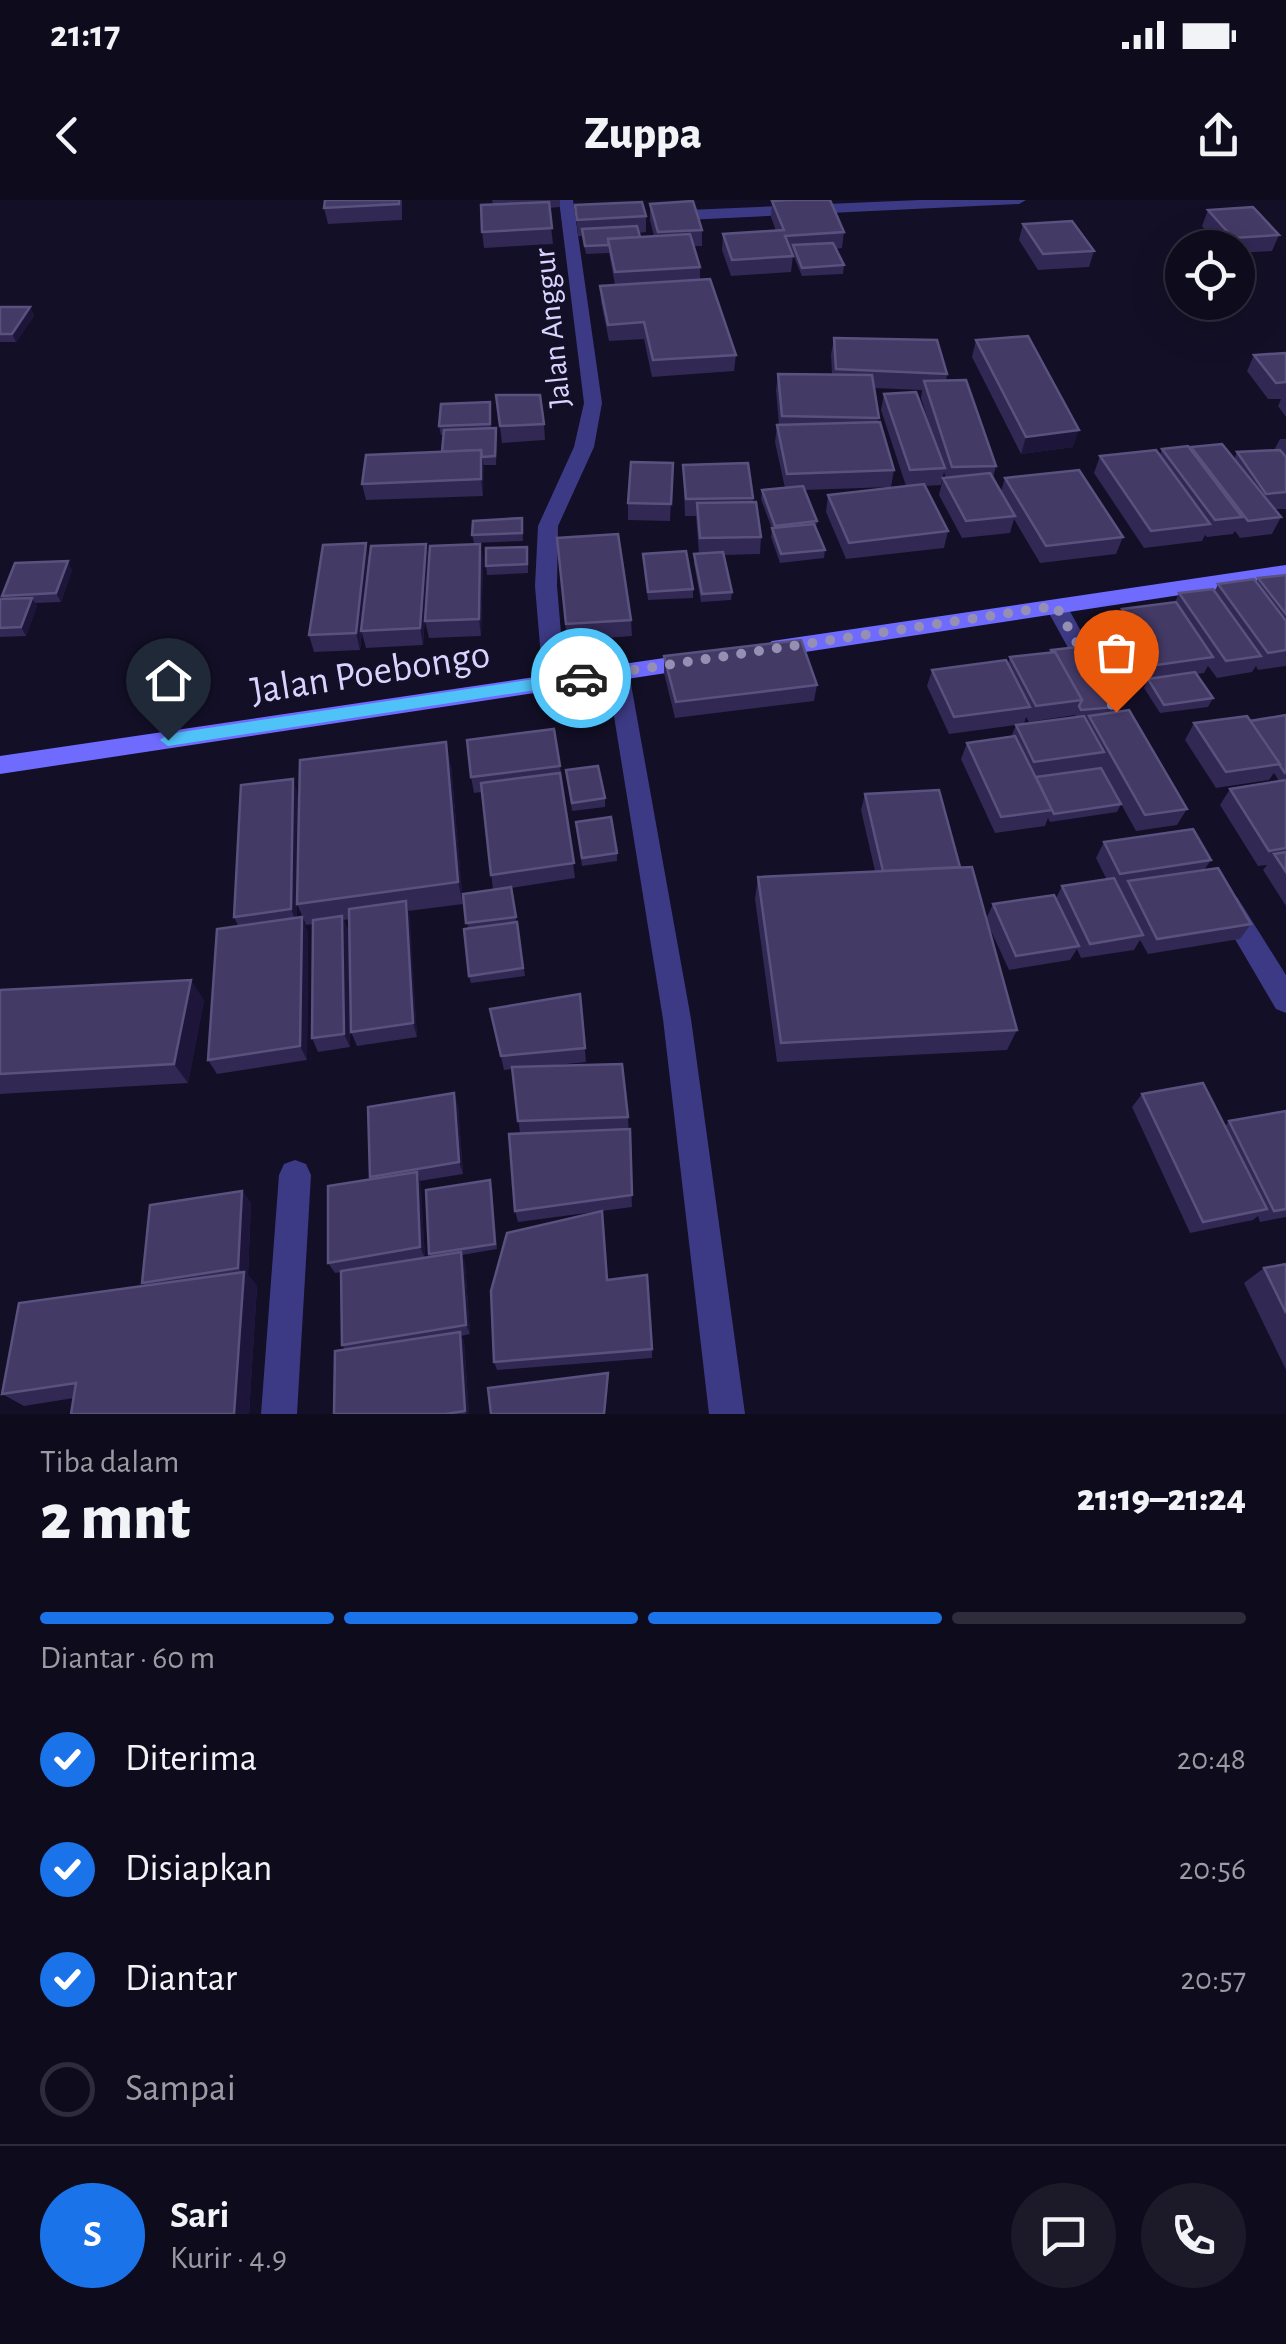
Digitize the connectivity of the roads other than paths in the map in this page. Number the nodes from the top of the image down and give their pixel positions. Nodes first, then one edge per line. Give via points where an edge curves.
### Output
1 (1019, 200) edge
2 (974, 201) edge
3 (575, 212) edge
4 (645, 216) edge
5 (1286, 572) edge
6 (1056, 606) junction
7 (752, 652) edge
8 (713, 658) edge
9 (618, 673) junction
10 (554, 681) junction
11 (1110, 701) edge
12 (0, 765) edge
13 (1214, 882) edge
14 (1286, 1000) edge
15 (295, 1175) dead end
16 (278, 1414) edge
17 (727, 1414) edge

1 - 2 street
2 - 4 street
3 - 10 street, Jalan Anggur via 593,403 584,447 548,526
5 - 6 main road
6 - 7 main road
6 - 11 street
8 - 9 main road, Jalan Poebongo
9 - 10 main road, Jalan Poebongo
9 - 17 street via 678,1018
10 - 12 main road, Jalan Poebongo
13 - 14 street
15 - 16 street

